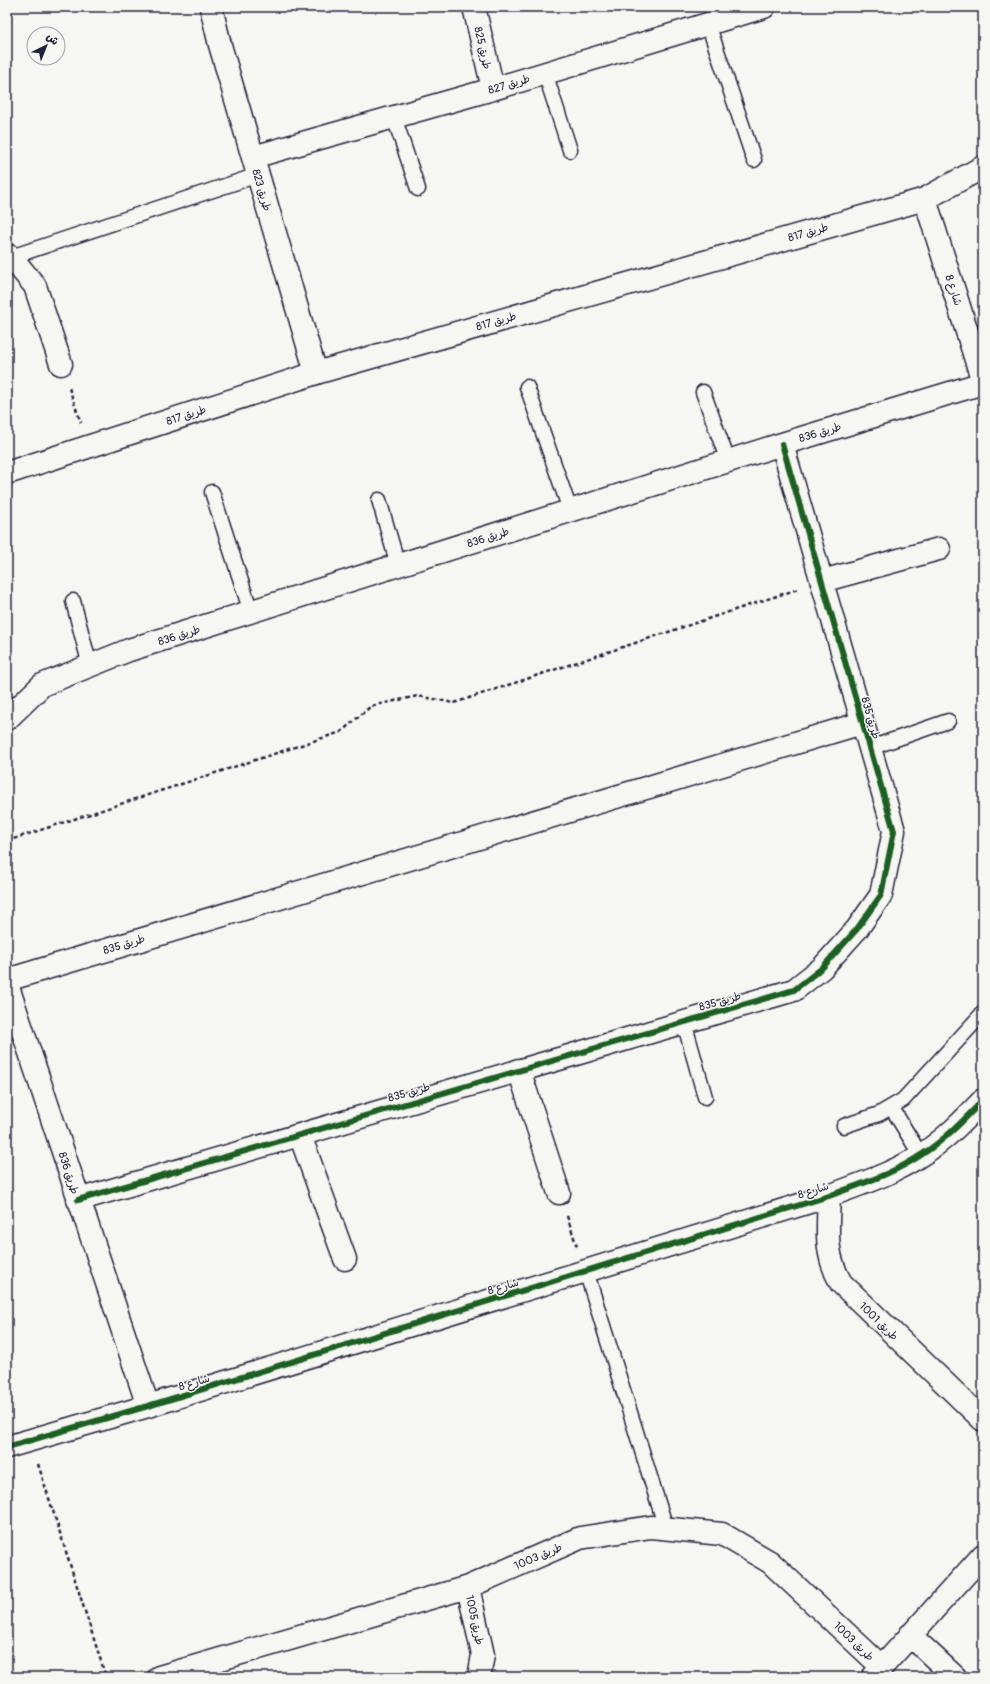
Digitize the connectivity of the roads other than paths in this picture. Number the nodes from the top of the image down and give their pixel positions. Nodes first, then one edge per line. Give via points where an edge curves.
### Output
1 (211, 7) edge
2 (474, 7) edge
3 (764, 7) edge
4 (708, 24) junction
5 (545, 73) junction
6 (493, 89) junction
7 (394, 117) junction
8 (570, 150) dead end
9 (754, 160) dead end
10 (255, 166) junction
11 (983, 167) edge
12 (418, 190) dead end
13 (925, 198) junction
14 (9, 256) edge
15 (61, 364) road end
16 (316, 373) junction
17 (983, 382) edge
18 (527, 386) dead end
19 (703, 392) dead end
20 (782, 444) junction
21 (728, 461) junction
22 (7, 472) edge
23 (212, 492) dead end
24 (379, 500) dead end
25 (570, 510) junction
26 (939, 549) dead end
27 (398, 565) junction
28 (822, 581) junction
29 (73, 601) dead end
30 (251, 612) junction
31 (90, 666) junction
32 (7, 718) edge
33 (948, 721) dead end
34 (862, 723) junction
35 (870, 748) junction
36 (7, 980) edge
37 (7, 984) edge
38 (983, 1013) edge
39 (684, 1022) junction
40 (519, 1070) junction
41 (705, 1097) dead end
42 (983, 1100) edge
43 (892, 1108) junction
44 (844, 1126) dead end
45 (300, 1135) junction
46 (921, 1156) junction
47 (559, 1193) road end
48 (829, 1196) junction
49 (78, 1200) junction
50 (345, 1259) dead end
51 (586, 1271) junction
52 (148, 1406) junction
53 (983, 1420) edge
54 (7, 1447) edge
55 (666, 1528) junction
56 (983, 1555) edge
57 (468, 1587) junction
58 (910, 1635) junction
59 (877, 1672) edge
60 (159, 1677) edge
61 (479, 1677) edge
62 (955, 1677) edge

1 - 10 street, طريق 823
2 - 6 street, طريق 825
3 - 4 street, طريق 827
4 - 5 street, طريق 827
4 - 9 lane
5 - 6 street, طريق 827
5 - 8 lane
6 - 7 street, طريق 827
7 - 10 street, طريق 827
7 - 12 lane
10 - 14 lane
10 - 16 street, طريق 823
11 - 13 street, طريق 817
13 - 16 street, طريق 817
13 - 17 street, شارع 8
14 - 15 street via 35,286
16 - 22 street, طريق 817
17 - 20 street, طريق 836
18 - 25 lane
19 - 21 lane
20 - 21 street, طريق 836
20 - 28 street, طريق 835
21 - 25 street, طريق 836
23 - 30 lane
24 - 27 lane
25 - 27 street, طريق 836
26 - 28 street
27 - 30 street, طريق 836
28 - 34 street, طريق 835
29 - 31 lane
30 - 31 street, طريق 836 via 129,650
31 - 32 street, طريق 836 via 42,685
33 - 35 lane
34 - 35 street, طريق 835
34 - 36 street, طريق 835
35 - 39 street, طريق 835 via 894,831 881,895 857,929 822,968 794,990
37 - 49 street, طريق 836
38 - 43 lane via 913,1090
39 - 40 street, طريق 835
39 - 41 lane
40 - 45 street, طريق 835
40 - 47 street
42 - 46 street, شارع 8 via 954,1130
43 - 44 lane
43 - 46 lane
45 - 49 street, طريق 835
45 - 50 street
46 - 48 street, شارع 8 via 887,1173
48 - 51 street, شارع 8
48 - 53 street, طريق 1001 via 828,1243 830,1257 841,1283
49 - 52 street, طريق 836
51 - 52 street, شارع 8
51 - 55 lane
52 - 54 street, شارع 8
55 - 57 street, طريق 1003 via 651,1527 580,1538
55 - 59 street, طريق 1003 via 722,1534 770,1562
56 - 58 street
57 - 60 street, طريق 1003
57 - 61 street, طريق 1005 via 483,1655
58 - 59 street
58 - 62 street

